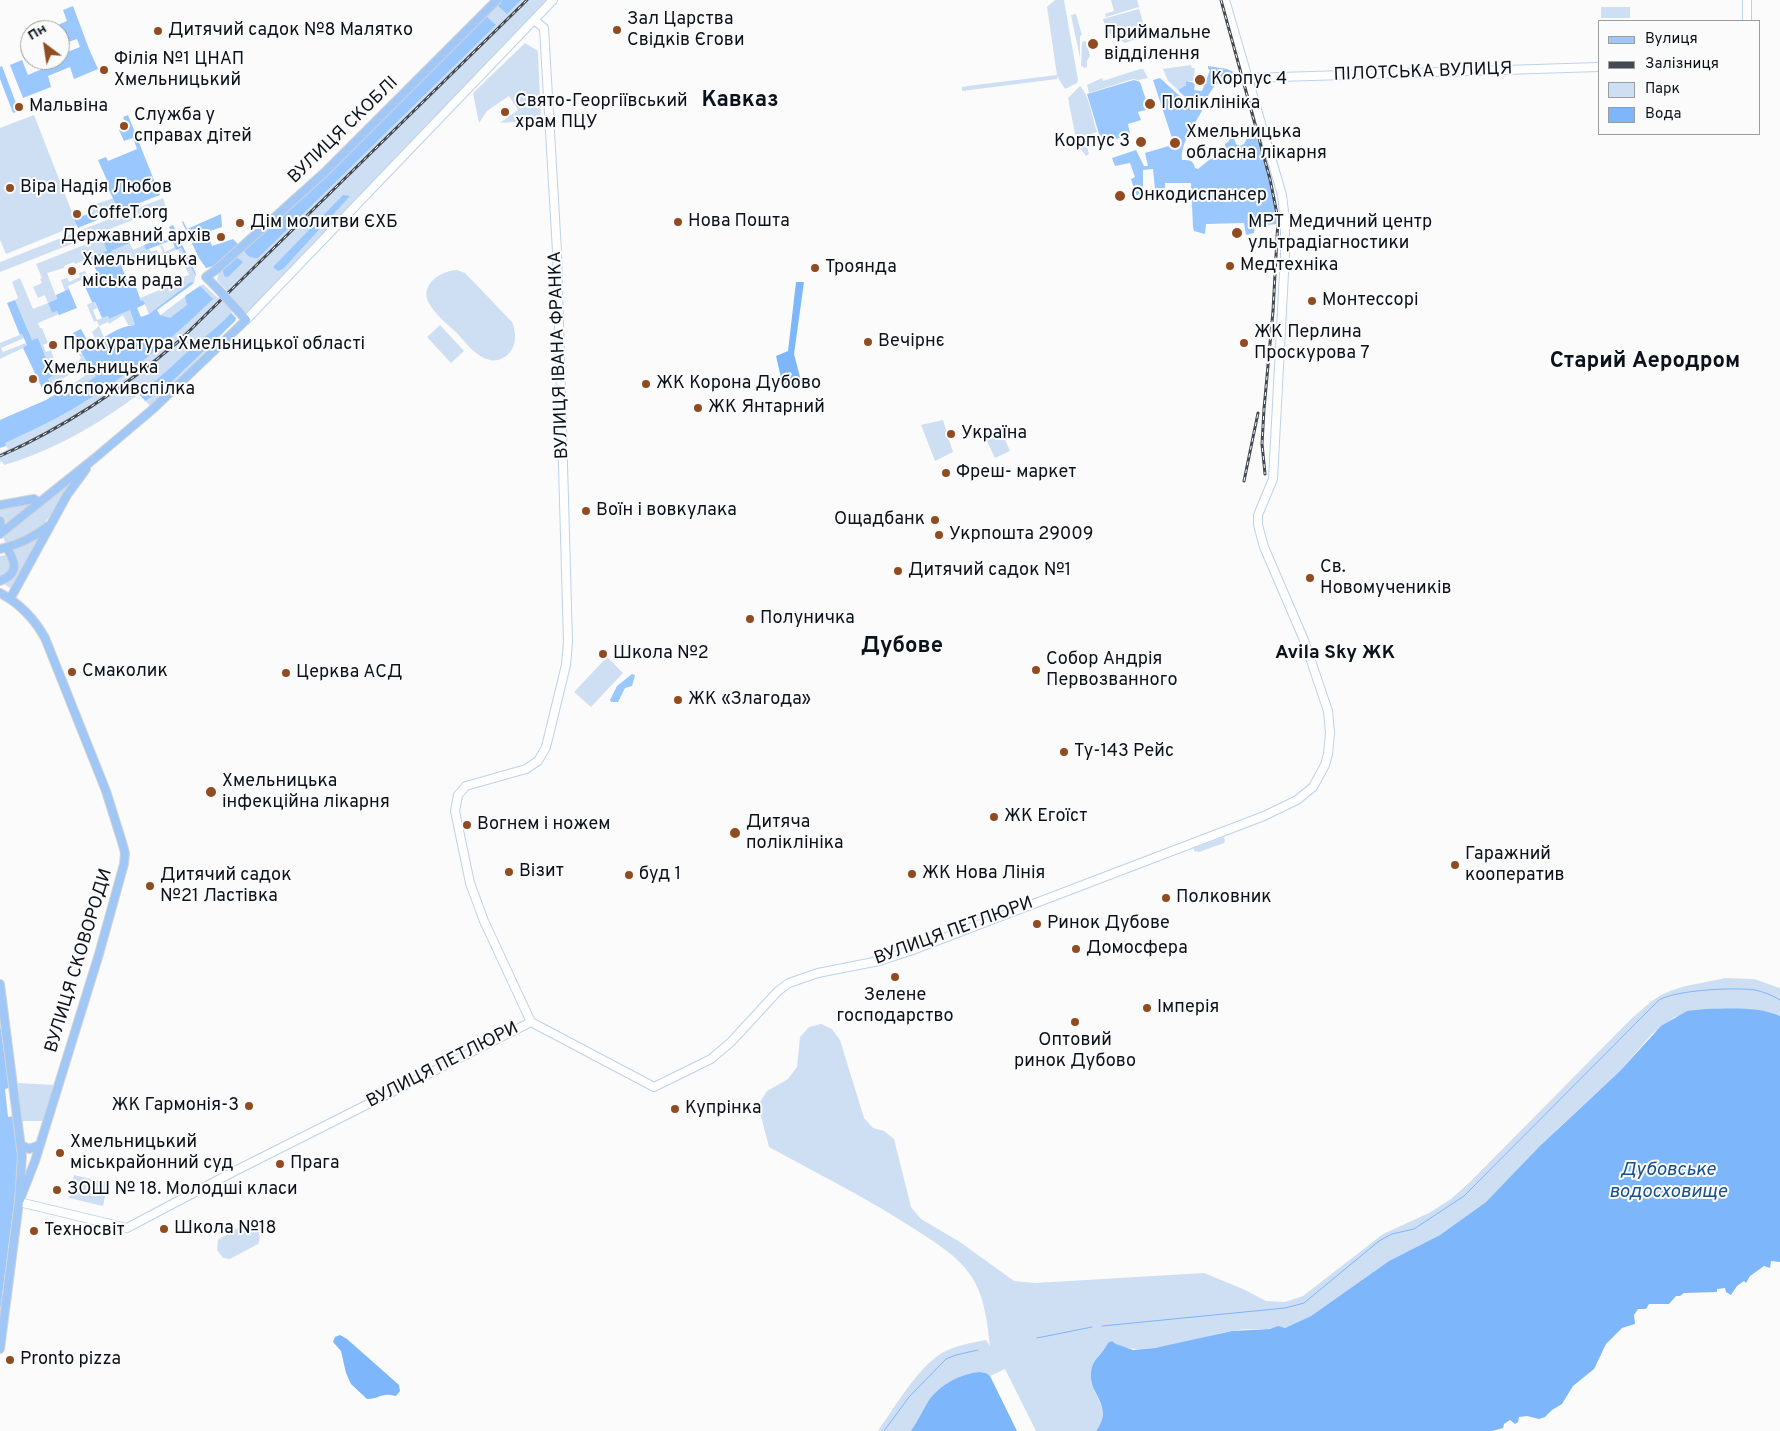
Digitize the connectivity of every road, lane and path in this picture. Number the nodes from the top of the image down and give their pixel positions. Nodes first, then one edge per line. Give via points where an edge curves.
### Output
1 (497, 0) edge
2 (553, 0) edge
3 (1225, 0) edge
4 (1747, 0) edge
5 (534, 20) junction
6 (1747, 20) edge
7 (1598, 67) edge
8 (1248, 78) junction
9 (246, 320) junction
10 (95, 458) junction
11 (39, 502) junction
12 (0, 505) edge
13 (0, 521) edge
14 (51, 524) junction
15 (1, 533) edge
16 (3, 548) edge
17 (0, 581) edge
18 (0, 593) edge
19 (10, 599) junction
20 (0, 984) edge
21 (531, 1022) junction
22 (40, 1145) junction
23 (21, 1146) junction
24 (19, 1202) junction
25 (0, 1349) edge

1 - 9 main road, ВУЛИЦЯ СКОБЛІ, bridge via 326,172 206,277
2 - 5 main road
3 - 8 main road
4 - 6 main road
5 - 9 main road
5 - 21 main road, ВУЛИЦЯ ІВАНА ФРАНКА via 544,28 557,252 568,642 566,665 546,747 538,761 526,769 469,785 460,791 455,811 470,883
7 - 8 main road, ПІЛОТСЬКА ВУЛИЦЯ
8 - 21 main road, ВУЛИЦЯ ПЕТЛЮРИ via 1279,183 1285,220 1273,479 1258,516 1258,525 1264,547 1304,640 1328,711 1328,754 1313,787 1297,800 1264,816 910,951 789,983 711,1059 654,1087
9 - 10 main road via 170,394
10 - 11 main road
10 - 14 main road
11 - 12 main road via 34,499
11 - 15 main road
13 - 15 main road
14 - 16 main road via 36,535
14 - 19 main road
16 - 17 main road via 13,558 14,570
18 - 19 main road, ВУЛИЦЯ СКОВОРОДИ
19 - 22 main road, ВУЛИЦЯ СКОВОРОДИ via 32,619 45,638 106,791 125,853
20 - 23 main road
21 - 24 main road, ВУЛИЦЯ ПЕТЛЮРИ via 126,1228
22 - 23 main road via 29,1149
22 - 24 main road, ВУЛИЦЯ СКОВОРОДИ
23 - 24 main road
24 - 25 main road

